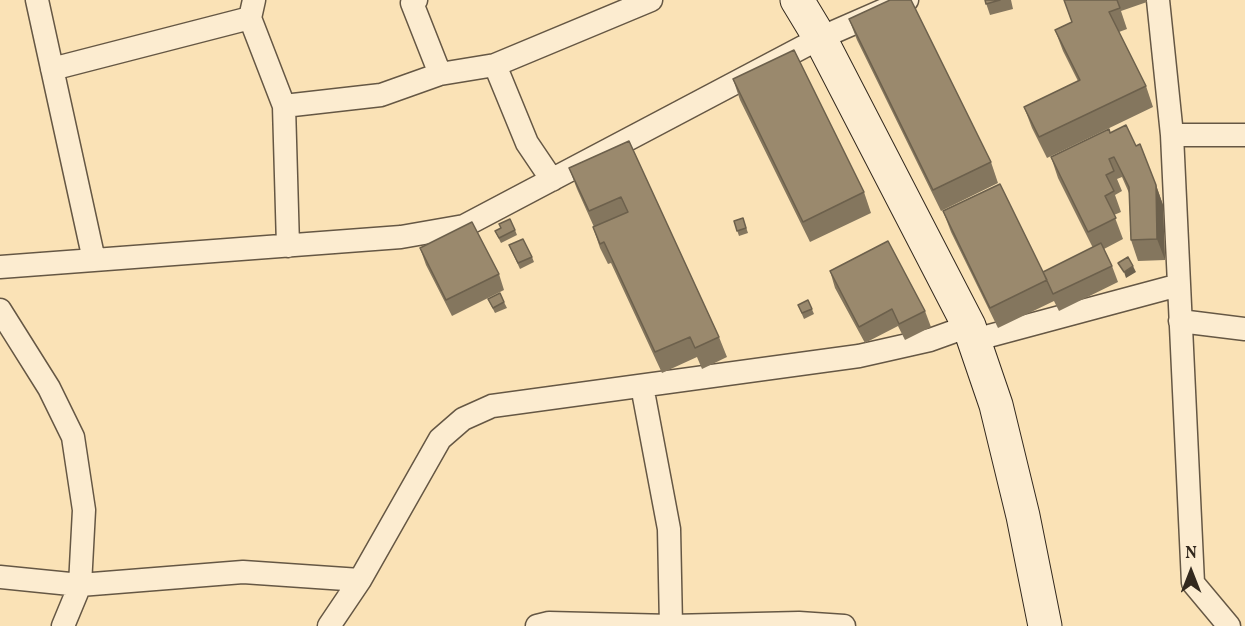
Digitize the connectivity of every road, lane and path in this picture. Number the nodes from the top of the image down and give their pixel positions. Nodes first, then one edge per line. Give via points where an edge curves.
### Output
1 (37, 0) edge
2 (416, 0) edge
3 (651, 0) edge
4 (797, 0) edge
5 (907, 0) edge
6 (1158, 0) edge
7 (252, 9) edge
8 (819, 38) junction
9 (495, 64) junction
10 (52, 69) junction
11 (440, 74) junction
12 (284, 106) junction
13 (1172, 135) junction
14 (1245, 135) edge
15 (552, 180) junction
16 (288, 246) junction
17 (94, 260) junction
18 (0, 267) edge
19 (1179, 285) junction
20 (0, 310) edge
21 (1180, 321) junction
22 (1245, 329) edge
23 (971, 333) junction
24 (642, 386) junction
25 (0, 577) edge
26 (360, 580) junction
27 (80, 585) junction
28 (63, 626) edge
29 (329, 626) edge
30 (537, 626) edge
31 (671, 626) edge
32 (844, 626) edge
33 (1045, 626) edge
34 (1228, 626) edge

1 - 10 street
2 - 11 street via 412,3
3 - 9 street
4 - 8 street
5 - 8 street
6 - 13 street
7 - 10 street
7 - 12 street
8 - 15 street
8 - 23 street
9 - 11 street
9 - 15 street via 527,142
10 - 17 street
11 - 12 street via 381,95
12 - 16 street
13 - 14 street
13 - 19 street
15 - 16 street via 464,226 401,237
16 - 17 street
17 - 18 street
19 - 21 street
19 - 23 street
20 - 27 street via 50,388 73,437 84,510
21 - 22 street
21 - 34 street via 1193,583
23 - 24 street via 859,356
23 - 33 street via 996,405
24 - 26 street via 492,406 463,419 440,439
24 - 31 street via 669,530
25 - 27 street
26 - 27 street via 243,572
26 - 29 street
27 - 28 street
30 - 31 street via 549,622
31 - 32 street via 799,622

